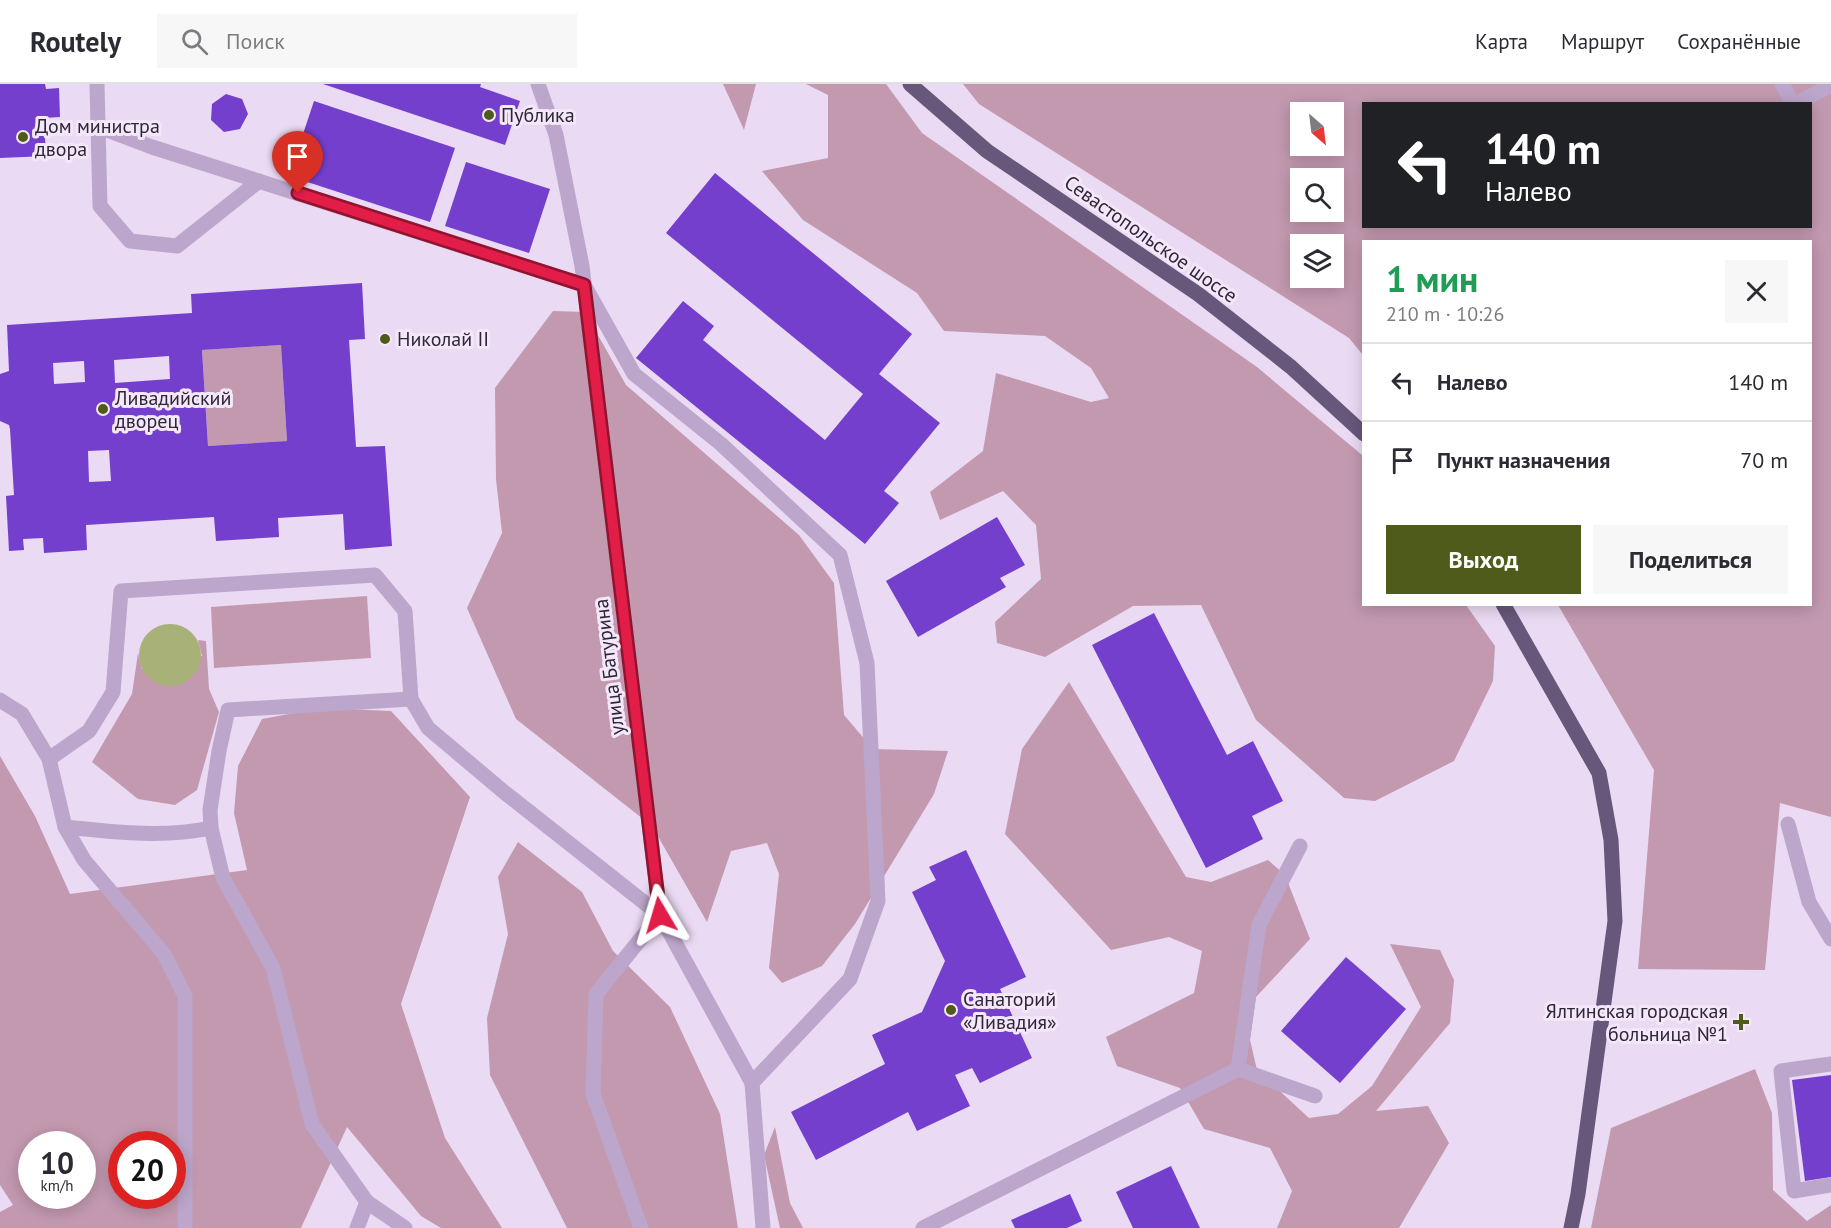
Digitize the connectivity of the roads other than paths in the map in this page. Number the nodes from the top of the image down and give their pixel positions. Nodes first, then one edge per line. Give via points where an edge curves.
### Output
1 (97, 84) edge
2 (538, 84) edge
3 (910, 84) edge
4 (1782, 84) edge
5 (1831, 85) edge
6 (1794, 102) edge
7 (1799, 102) edge
8 (99, 127) junction
9 (259, 181) junction
10 (584, 285) junction
11 (1362, 432) edge
12 (1504, 606) edge
13 (411, 699) junction
14 (0, 700) edge
15 (49, 759) junction
16 (1788, 824) dead end
17 (65, 827) junction
18 (211, 828) junction
19 (1300, 846) dead end
20 (660, 915) junction
21 (1831, 939) edge
22 (1831, 1064) edge
23 (1238, 1070) junction
24 (752, 1083) junction
25 (1315, 1096) dead end
26 (1831, 1185) edge
27 (367, 1202) junction
28 (185, 1228) edge
29 (357, 1228) edge
30 (405, 1228) edge
31 (641, 1228) edge
32 (763, 1228) edge
33 (923, 1228) edge
34 (1571, 1228) edge

1 - 8 street
2 - 10 street, улица Батурина via 556,135
3 - 11 main road, Севастопольское шоссе via 987,151 1198,294 1291,367
4 - 6 street
5 - 7 street
8 - 9 street
8 - 9 street via 100,206 130,241 177,246
9 - 10 street
10 - 20 street, улица Батурина
10 - 24 street via 634,374 721,444 840,555 867,663 878,901 850,979
12 - 34 main road via 1599,773 1611,840 1615,921
13 - 15 street via 405,611 375,575 121,591 113,692 89,730
13 - 18 street via 228,710 210,810
13 - 20 street via 428,728
14 - 15 street via 22,714
15 - 17 street
16 - 21 street via 1809,902
17 - 18 street via 134,834 182,834
17 - 28 street via 84,860 164,954 185,996
18 - 27 street via 223,878 273,968 312,1124
19 - 23 street via 1259,926
20 - 24 street, улица Батурина
20 - 31 street via 596,994 593,1094
22 - 26 street via 1781,1071 1794,1191
23 - 25 street
23 - 33 street
24 - 32 street, улица Батурина
27 - 29 street
27 - 30 street

